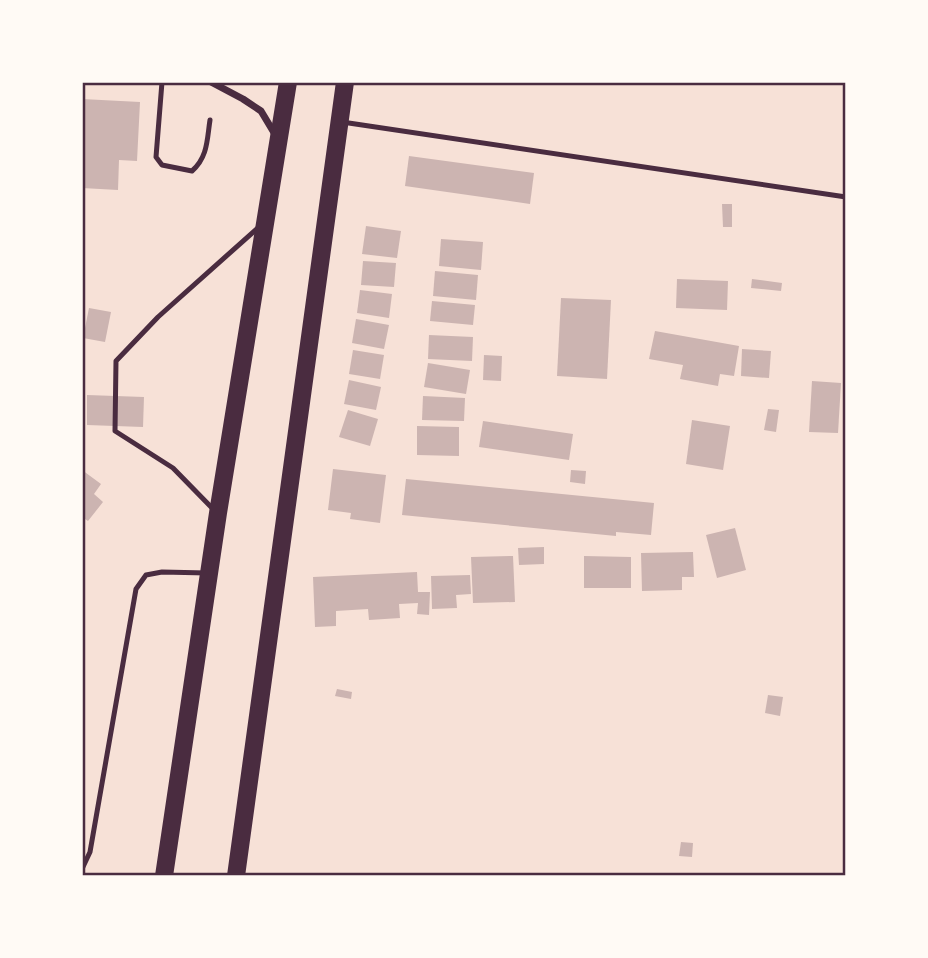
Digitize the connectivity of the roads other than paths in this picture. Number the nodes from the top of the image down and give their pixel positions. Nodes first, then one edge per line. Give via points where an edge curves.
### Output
1 (162, 82) edge
2 (211, 82) edge
3 (288, 82) edge
4 (345, 82) edge
5 (210, 120) dead end
6 (339, 121) junction
7 (278, 139) junction
8 (846, 197) edge
9 (265, 222) junction
10 (218, 513) junction
11 (210, 573) junction
12 (82, 869) edge
13 (164, 876) edge
14 (236, 876) edge

1 - 5 lane via 156,157 162,165 192,171 199,165
2 - 7 street via 261,111
3 - 7 highway
4 - 6 highway
6 - 8 lane
6 - 14 highway
7 - 9 highway
9 - 10 highway
9 - 10 lane via 158,317 116,361 115,431 173,468
10 - 11 highway
11 - 12 lane via 146,575 136,589 90,852
11 - 13 highway

